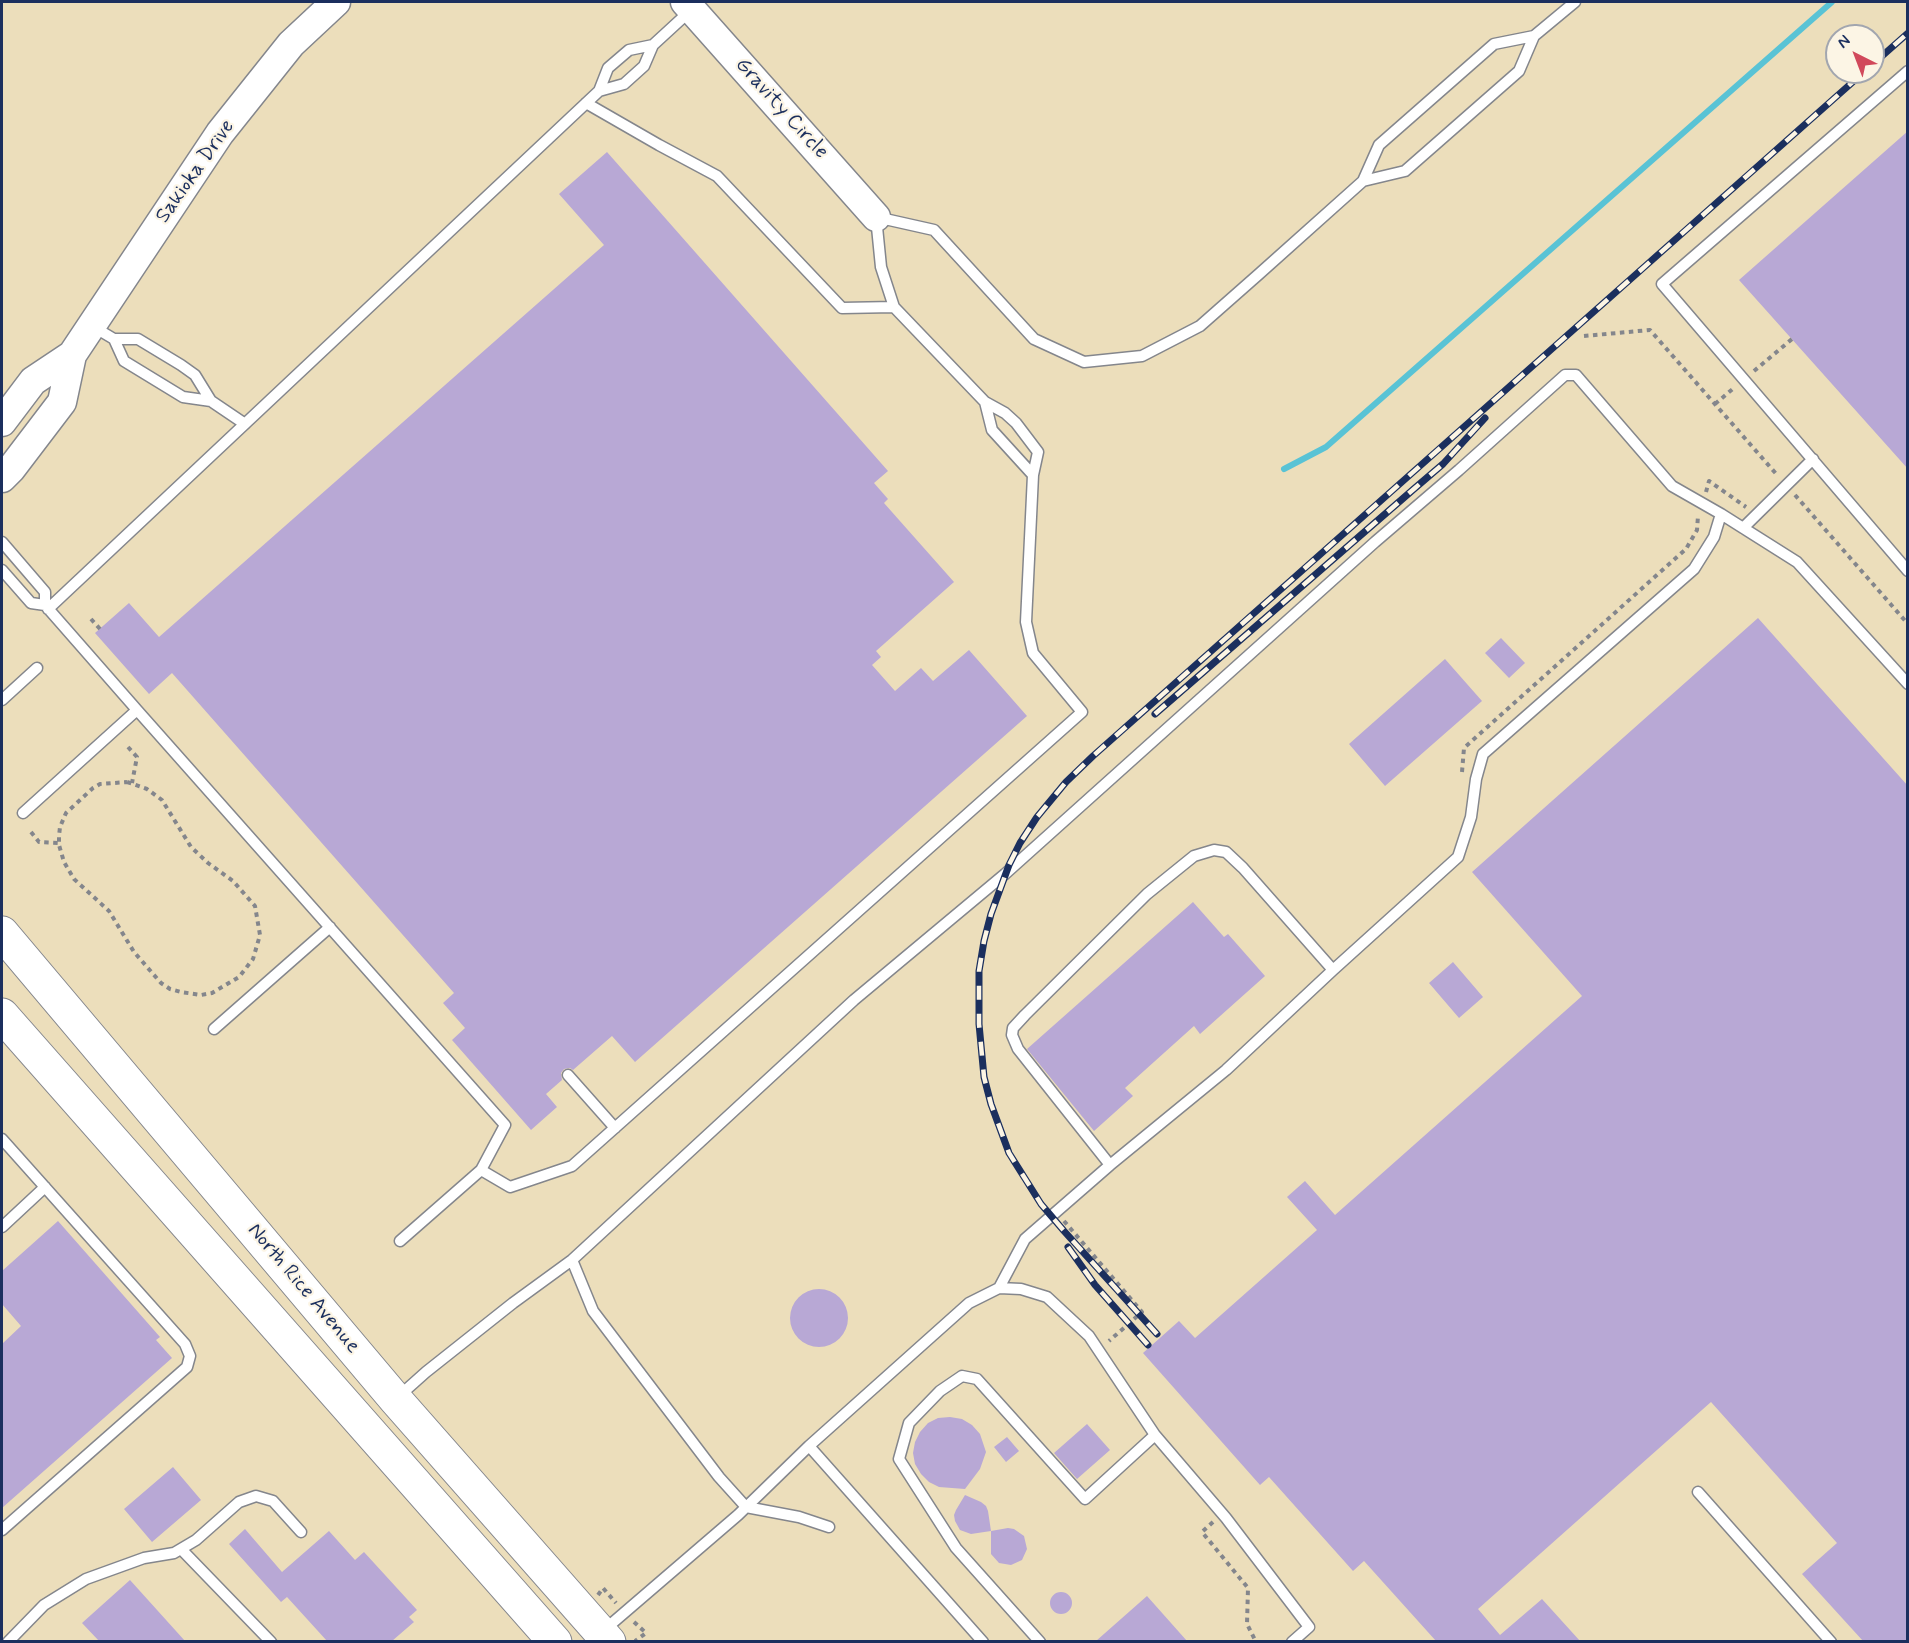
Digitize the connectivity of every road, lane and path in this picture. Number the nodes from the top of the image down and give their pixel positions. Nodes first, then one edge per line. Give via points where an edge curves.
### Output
1 (336, 2) edge
2 (1575, 2) edge
3 (689, 6) edge
4 (1534, 36) junction
5 (653, 45) junction
6 (1908, 71) edge
7 (599, 91) junction
8 (586, 103) junction
9 (1363, 181) junction
10 (876, 217) junction
11 (894, 307) junction
12 (103, 332) junction
13 (1584, 336) dead end
14 (72, 355) junction
15 (210, 401) junction
16 (985, 402) junction
17 (2, 422) edge
18 (245, 424) junction
19 (1813, 459) junction
20 (1033, 476) junction
21 (2, 478) edge
22 (1786, 486) junction
23 (1702, 504) junction
24 (1721, 514) junction
25 (1756, 515) junction
26 (1743, 528) junction
27 (2, 542) edge
28 (2, 570) edge
29 (1908, 571) edge
30 (47, 607) junction
31 (91, 619) dead end
32 (1908, 624) edge
33 (100, 629) dead end
34 (37, 668) dead end
35 (1908, 684) edge
36 (2, 700) edge
37 (137, 710) junction
38 (128, 747) dead end
39 (132, 783) junction
40 (1460, 783) dead end
41 (75, 793) dead end
42 (81, 799) junction
43 (23, 813) dead end
44 (31, 832) dead end
45 (59, 843) junction
46 (330, 927) junction
47 (2, 933) edge
48 (1333, 970) junction
49 (2, 1015) edge
50 (214, 1029) dead end
51 (568, 1074) dead end
52 (615, 1128) junction
53 (2, 1139) edge
54 (1110, 1165) junction
55 (481, 1170) junction
56 (45, 1187) junction
57 (1056, 1212) junction
58 (2, 1227) edge
59 (400, 1241) dead end
60 (572, 1260) junction
61 (999, 1288) junction
62 (1108, 1342) dead end
63 (396, 1400) junction
64 (1155, 1435) junction
65 (808, 1446) junction
66 (1698, 1492) dead end
67 (746, 1507) junction
68 (1222, 1514) junction
69 (829, 1527) dead end
70 (2, 1530) edge
71 (301, 1532) dead end
72 (181, 1549) junction
73 (605, 1637) edge
74 (8, 1641) edge
75 (271, 1641) edge
76 (555, 1641) edge
77 (983, 1641) edge
78 (1040, 1641) edge
79 (1256, 1641) edge
80 (1292, 1641) edge
81 (1831, 1641) edge

1 - 12 street, Sakioka Drive via 291,44 220,133
2 - 4 lane
3 - 5 lane
3 - 10 street, Gravity Circle
4 - 9 lane via 1519,71 1405,171
4 - 9 lane via 1494,44 1379,145
5 - 7 lane via 644,66 624,84
5 - 7 lane via 629,50 608,68
6 - 19 lane via 1662,284
7 - 8 lane
8 - 11 lane via 717,176 842,308
8 - 18 lane
9 - 10 lane via 1200,326 1142,356 1084,362 1034,339 934,230
10 - 11 lane via 881,267
11 - 16 lane
12 - 14 street, Sakioka Drive
12 - 15 lane via 124,361 183,396
12 - 15 lane via 138,339 181,365 195,375
13 - 22 path via 1650,330
14 - 17 street, Sakioka Drive via 33,381
14 - 21 street, Sakioka Drive via 62,402
15 - 18 lane
16 - 20 lane via 992,430
16 - 20 lane via 1016,423 1038,452
18 - 30 lane
19 - 22 lane
19 - 29 lane
20 - 52 lane via 1026,622 1033,653 1082,712
22 - 25 lane
22 - 32 path
23 - 24 lane
23 - 25 path via 1709,481
23 - 40 path via 1697,530 1686,549 1464,748
23 - 60 lane via 1672,486 1576,375 1565,375 1005,874 854,1000
24 - 26 lane
24 - 48 lane via 1714,537 1694,568 1483,754 1471,817 1458,857
25 - 26 lane
26 - 35 lane via 1797,562
27 - 30 lane via 45,592
28 - 30 lane via 31,603
30 - 37 lane
31 - 33 path
34 - 36 lane
37 - 43 lane
37 - 46 lane
38 - 39 path via 137,757
39 - 42 path via 100,784
39 - 45 path via 162,800 191,847 233,881 255,906 260,935 250,965 239,977 212,993 201,994 170,989 161,983 134,952 109,911 74,879 63,862
41 - 42 path
42 - 45 path via 63,819
44 - 45 path via 39,842
46 - 50 lane
46 - 55 lane via 504,1125
47 - 63 highway, North Rice Avenue
48 - 54 lane via 1226,1070
48 - 54 lane via 1226,852 1214,850 1194,856 1147,894 1025,1015 1012,1035 1018,1049
49 - 76 highway, North Rice Avenue
51 - 52 lane
52 - 55 lane via 572,1166 510,1187
53 - 56 lane
54 - 57 lane
55 - 59 lane
56 - 58 lane
56 - 70 lane via 185,1344 190,1356 187,1367
57 - 61 lane via 1025,1239
57 - 62 path via 1142,1312
60 - 63 lane via 419,1377
60 - 67 lane via 593,1311
61 - 64 lane via 1021,1289 1047,1298 1067,1314 1089,1336
61 - 65 lane via 969,1303
63 - 73 highway, North Rice Avenue
64 - 68 lane
64 - 78 lane via 1085,1499 977,1379 962,1376 940,1391 909,1423 899,1459 956,1548
65 - 67 lane
65 - 77 lane
66 - 81 lane
67 - 69 lane
67 - 73 lane
68 - 79 path via 1202,1532 1248,1588 1247,1624
68 - 80 lane via 1309,1627
71 - 72 lane via 273,1501 256,1496 239,1502
72 - 74 lane via 86,1579 44,1605
72 - 75 lane

